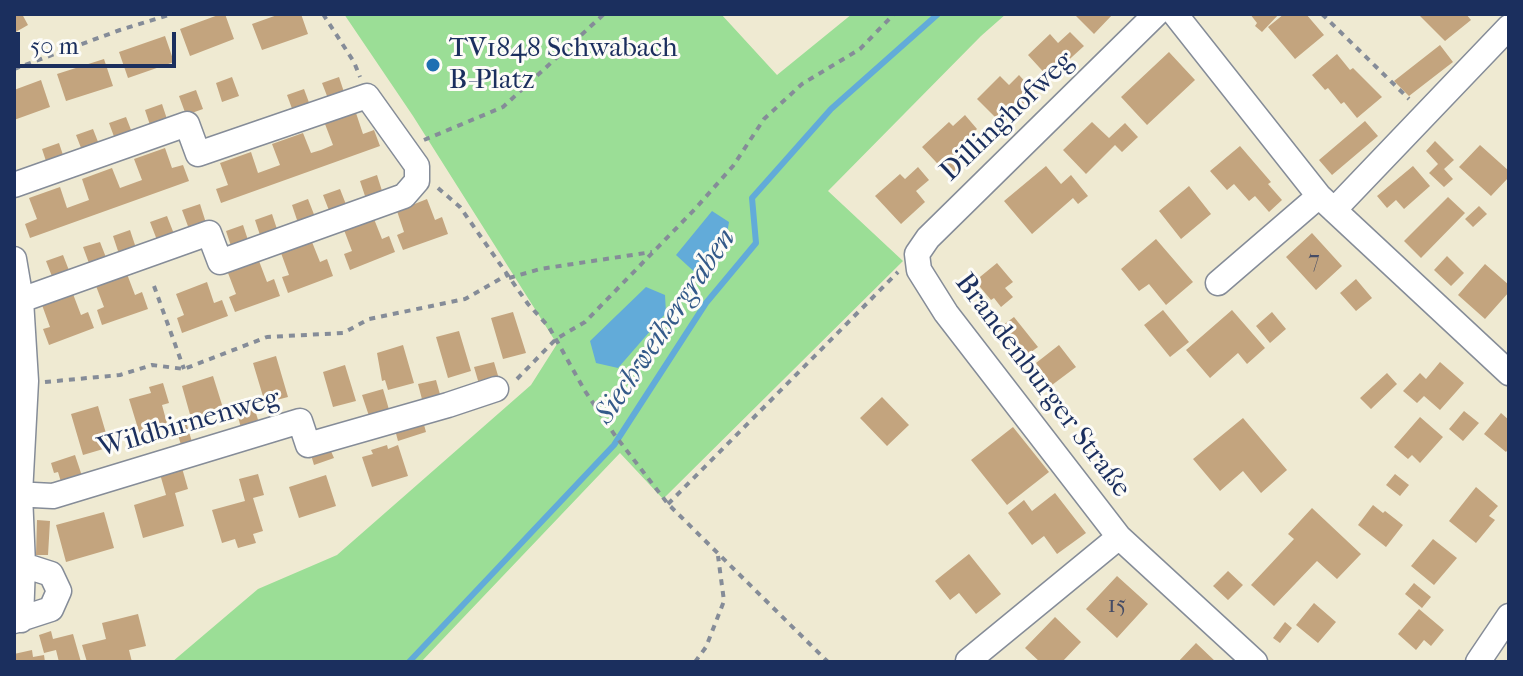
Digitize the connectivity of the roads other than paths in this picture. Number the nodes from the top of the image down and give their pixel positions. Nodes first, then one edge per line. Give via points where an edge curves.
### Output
1 (1156, 14) edge
2 (1175, 14) edge
3 (1509, 27) edge
4 (14, 185) edge
5 (1326, 203) junction
6 (14, 259) edge
7 (918, 262) joint
8 (1218, 283) dead end
9 (21, 300) junction
10 (1508, 371) edge
11 (496, 389) road end
12 (17, 494) edge
13 (1119, 537) junction
14 (23, 565) junction
15 (1509, 616) edge
16 (17, 620) edge
17 (968, 661) edge
18 (1250, 661) edge
19 (1478, 662) edge

1 - 7 street, Dillinghofweg via 928,238
2 - 5 street
3 - 5 street via 1425,114
4 - 9 street via 187,124 198,154 367,96 417,166 417,181 404,196 220,262 209,233
5 - 8 street
5 - 10 street
6 - 9 street
7 - 13 street, Brandenburger Straße via 946,313
9 - 12 street via 26,381
11 - 12 street, Wildbirnenweg via 308,445 300,421 53,496
12 - 14 street
13 - 17 street, Brandenburger Straße
13 - 18 street, Brandenburger Straße
14 - 16 street
14 - 16 street via 51,574 59,591 51,609
15 - 19 street

